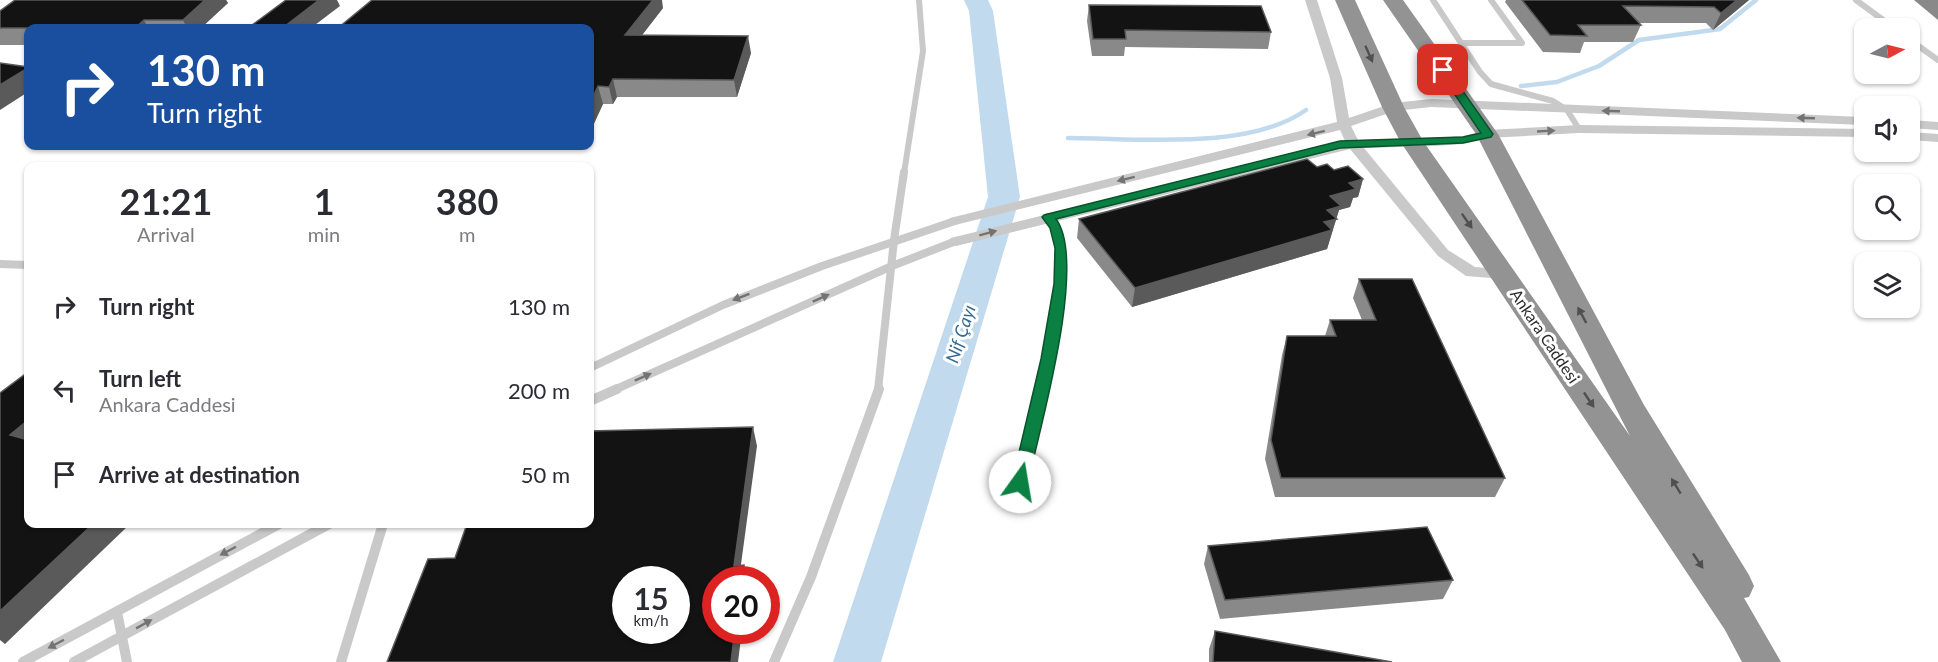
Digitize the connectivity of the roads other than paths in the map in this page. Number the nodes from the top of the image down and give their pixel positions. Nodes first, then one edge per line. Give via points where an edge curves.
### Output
1 (919, 0) edge
2 (1311, 0) edge
3 (1345, 0) edge
4 (1393, 0) edge
5 (1433, 0) edge
6 (1491, 0) edge
7 (1856, 0) edge
8 (1880, 18) edge
9 (1461, 43) junction
10 (1920, 46) edge
11 (1938, 60) edge
12 (1468, 104) junction
13 (1393, 108) junction
14 (1567, 110) junction
15 (1854, 121) edge
16 (1344, 125) junction
17 (1920, 125) edge
18 (1938, 126) edge
19 (1579, 129) junction
20 (1854, 133) edge
21 (1487, 134) junction
22 (1920, 137) edge
23 (1938, 138) edge
24 (1412, 141) junction
25 (1354, 145) junction
26 (1037, 201) junction
27 (1048, 217) junction
28 (955, 221) joint
29 (894, 240) junction
30 (956, 241) joint
31 (0, 264) edge
32 (24, 265) edge
33 (892, 266) junction
34 (1504, 274) junction
35 (594, 366) edge
36 (594, 399) edge
37 (1016, 502) dead end
38 (272, 528) edge
39 (322, 528) edge
40 (382, 528) edge
41 (117, 612) junction
42 (121, 636) junction
43 (23, 662) edge
44 (74, 662) edge
45 (128, 662) edge
46 (341, 662) edge
47 (774, 662) edge
48 (1762, 662) edge
49 (1782, 662) edge

1 - 29 lane via 923,51
2 - 16 street via 1336,78
3 -> 13 highway, Ankara Caddesi
4 - 12 highway
5 - 9 lane
6 - 9 lane via 1522,43
7 - 8 lane
9 - 14 lane via 1491,84 1553,101
10 - 11 lane
12 - 13 street
12 - 14 street
12 - 21 highway
13 - 16 street
13 - 24 highway, Ankara Caddesi
15 -> 14 street
14 - 19 lane
16 - 25 street
16 -> 26 street
17 - 18 street
19 - 20 street
21 -> 19 street
21 - 24 street via 1463,140
49 -> 21 highway via 1631,410
22 - 23 street
24 - 25 street
24 -> 34 highway, Ankara Caddesi
25 - 27 street via 1340,145
25 - 34 street via 1443,253 1471,272
26 - 27 street
26 - 28 street
30 -> 27 street
27 - 37 lane via 1056,228 1061,248 1060,284 1048,359
28 - 29 lane
29 - 33 lane
29 -> 35 lane via 723,305
30 - 33 lane
31 - 32 lane
36 -> 33 lane
33 - 47 lane via 880,385 812,577
34 -> 48 highway, Ankara Caddesi via 1738,619
38 -> 41 lane
42 -> 39 lane
40 - 46 lane
41 - 42 lane
41 -> 43 lane
42 - 44 lane
42 - 45 lane

